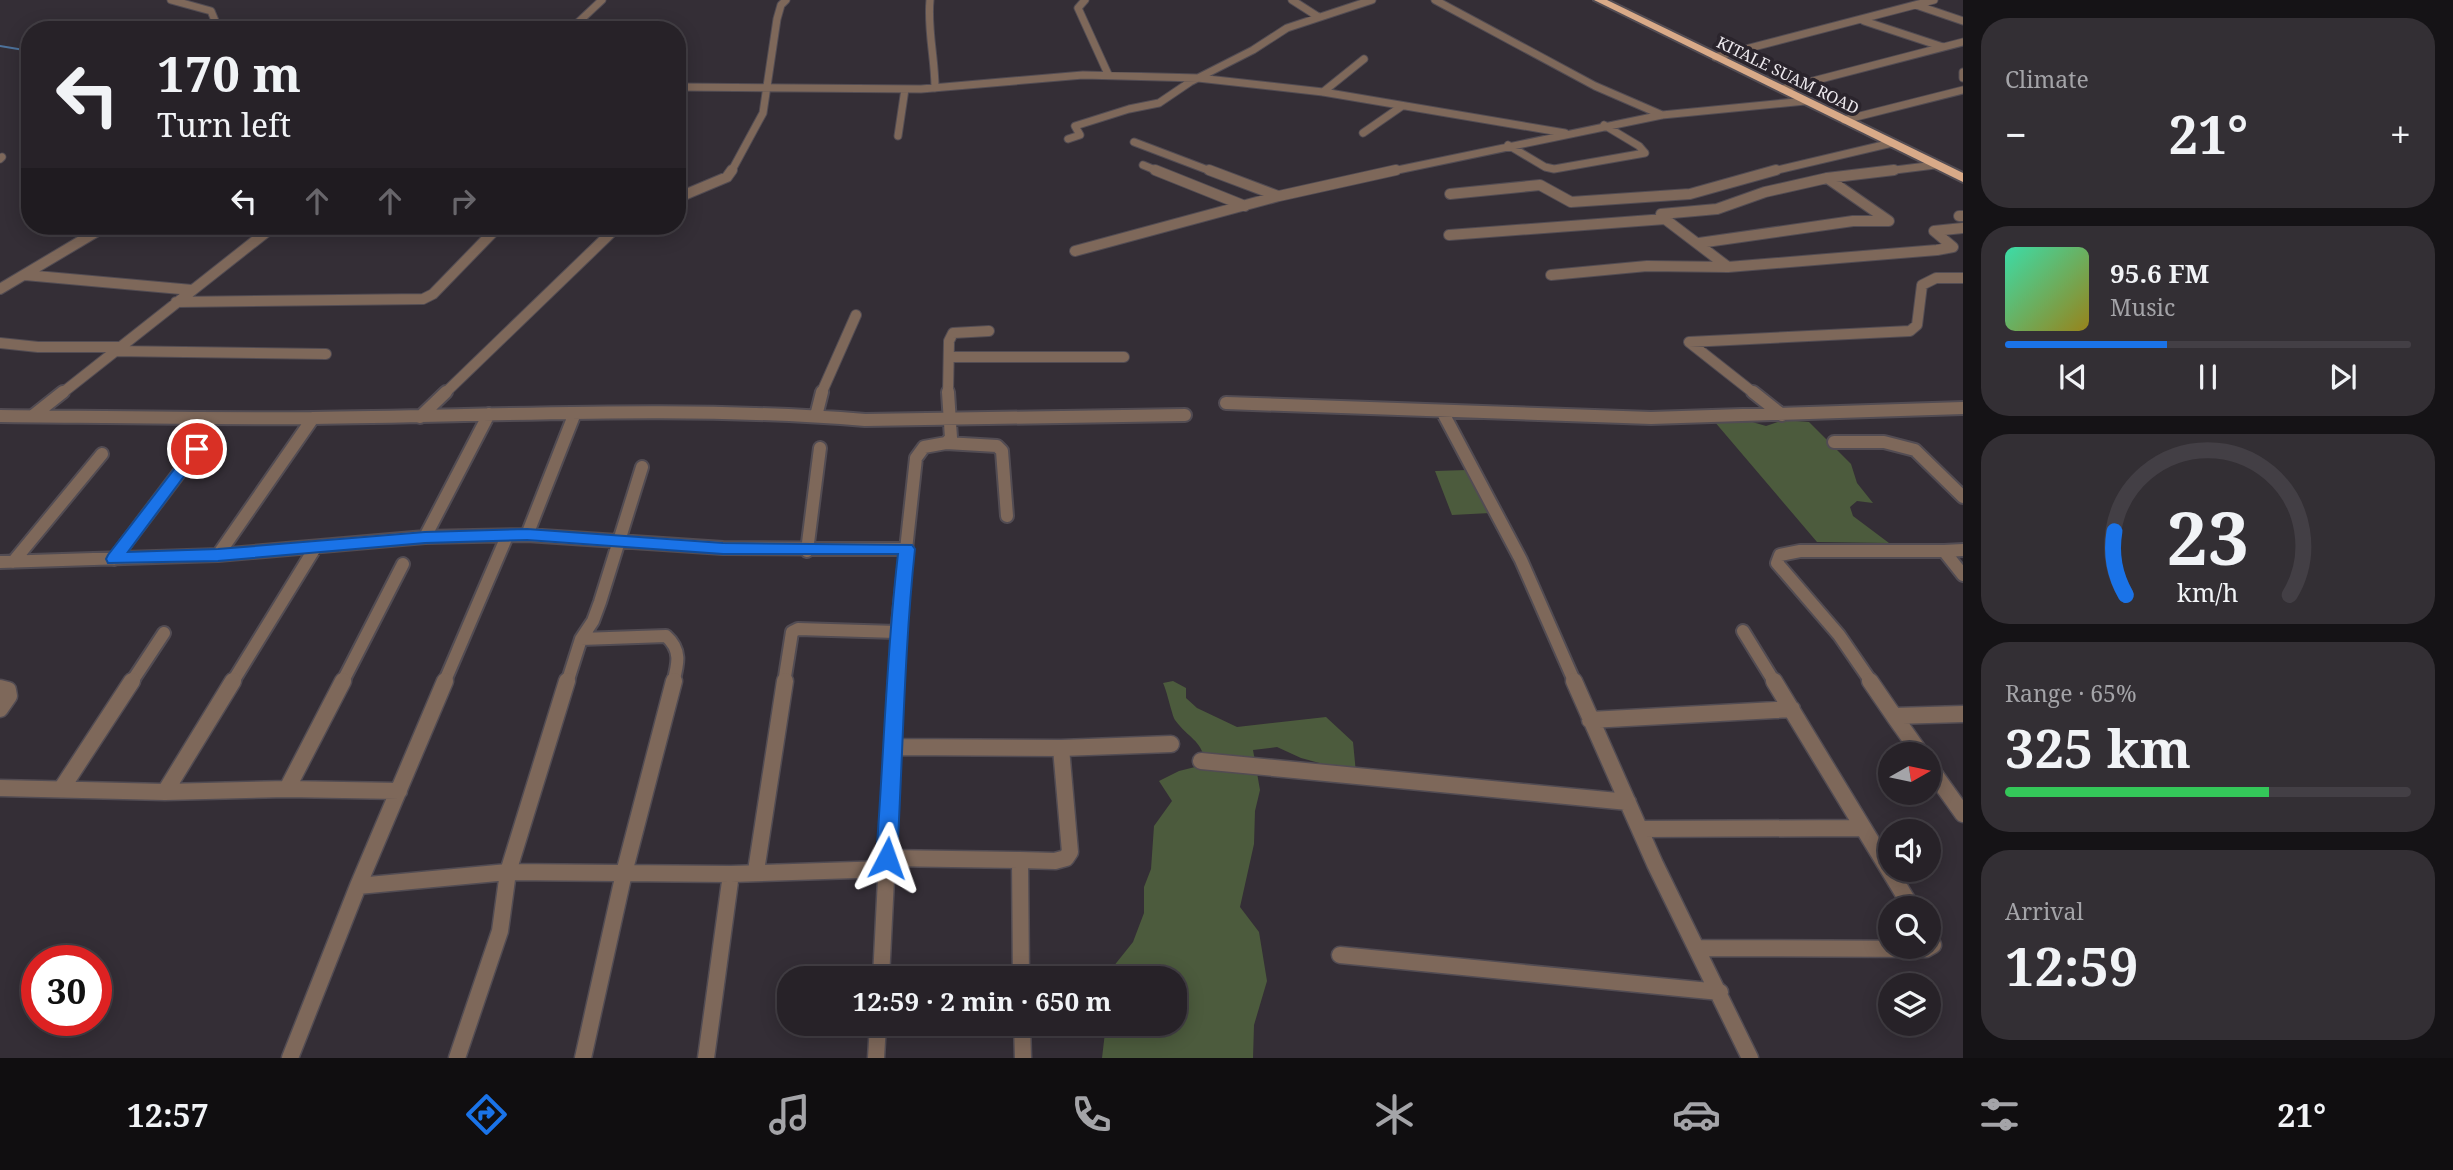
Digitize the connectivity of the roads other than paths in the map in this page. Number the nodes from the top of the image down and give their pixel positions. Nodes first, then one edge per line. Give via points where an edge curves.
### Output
1 (171, 0) edge
2 (602, 0) edge
3 (786, 0) edge
4 (930, 0) edge
5 (1085, 0) edge
6 (1292, 0) edge
7 (1372, 0) edge
8 (1434, 0) edge
9 (1600, 0) edge
10 (1934, 0) edge
11 (1916, 5) junction
12 (1317, 16) junction
13 (1861, 20) junction
14 (215, 21) edge
15 (580, 21) edge
16 (1963, 21) edge
17 (1963, 42) edge
18 (1944, 47) junction
19 (1715, 57) junction
20 (1364, 59) dead end
21 (1963, 72) edge
22 (1108, 74) junction
23 (1198, 78) junction
24 (1963, 78) edge
25 (686, 87) edge
26 (768, 87) junction
27 (935, 88) junction
28 (905, 89) junction
29 (1782, 89) junction
30 (1963, 90) edge
31 (1323, 92) junction
32 (1805, 100) junction
33 (1402, 106) junction
34 (1662, 115) junction
35 (1844, 120) junction
36 (1604, 125) junction
37 (1363, 133) dead end
38 (1565, 133) junction
39 (898, 136) dead end
40 (1068, 139) dead end
41 (1134, 142) dead end
42 (1892, 143) junction
43 (1508, 145) junction
44 (1143, 165) dead end
45 (1935, 165) junction
46 (1961, 176) edge
47 (1827, 178) junction
48 (686, 194) edge
49 (1450, 194) dead end
50 (1279, 196) junction
51 (1245, 206) junction
52 (1665, 219) junction
53 (1963, 228) edge
54 (91, 235) edge
55 (262, 235) edge
56 (490, 235) edge
57 (609, 235) edge
58 (1449, 235) dead end
59 (1699, 243) junction
60 (1075, 251) dead end
61 (1728, 267) junction
62 (25, 275) junction
63 (1551, 275) dead end
64 (1963, 278) edge
65 (0, 289) edge
66 (192, 290) junction
67 (176, 302) junction
68 (856, 315) dead end
69 (989, 331) dead end
70 (0, 343) edge
71 (116, 349) junction
72 (326, 354) dead end
73 (949, 357) junction
74 (1124, 357) dead end
75 (1226, 403) dead end
76 (1963, 408) edge
77 (1443, 412) junction
78 (575, 413) junction
79 (489, 414) junction
80 (34, 415) junction
81 (1185, 415) dead end
82 (1782, 415) junction
83 (0, 416) edge
84 (816, 416) junction
85 (420, 417) junction
86 (313, 418) junction
87 (948, 418) junction
88 (1834, 442) dead end
89 (946, 443) junction
90 (820, 448) dead end
91 (197, 449) dead end
92 (102, 454) dead end
93 (642, 467) dead end
94 (1963, 497) edge
95 (1007, 516) dead end
96 (527, 535) junction
97 (507, 536) junction
98 (425, 537) junction
99 (619, 539) junction
100 (315, 548) junction
101 (907, 549) junction
102 (1963, 550) edge
103 (807, 551) junction
104 (1944, 551) junction
105 (218, 555) junction
106 (114, 559) junction
107 (6, 562) edge
108 (403, 564) dead end
109 (1963, 575) edge
110 (1743, 631) dead end
111 (897, 632) junction
112 (164, 633) dead end
113 (581, 639) junction
114 (0, 688) edge
115 (0, 709) edge
116 (1792, 709) junction
117 (1963, 714) edge
118 (1894, 716) junction
119 (1590, 720) junction
120 (1912, 742) edge
121 (1171, 744) dead end
122 (894, 747) junction
123 (1061, 748) junction
124 (1200, 761) dead end
125 (1941, 783) edge
126 (0, 788) edge
127 (62, 788) junction
128 (287, 789) junction
129 (398, 791) junction
130 (165, 792) junction
131 (1628, 802) junction
132 (1963, 814) edge
133 (1861, 828) junction
134 (1640, 829) junction
135 (1020, 860) junction
136 (887, 864) junction
137 (756, 871) junction
138 (508, 873) junction
139 (624, 873) junction
140 (731, 874) junction
141 (358, 886) junction
142 (1904, 896) edge
143 (1699, 948) junction
144 (1878, 949) edge
145 (1340, 955) dead end
146 (882, 966) edge
147 (1021, 966) edge
148 (1720, 992) junction
149 (877, 1036) edge
150 (1022, 1036) edge
151 (290, 1058) edge
152 (457, 1058) edge
153 (583, 1058) edge
154 (706, 1058) edge
155 (876, 1058) edge
156 (1023, 1058) edge
157 (1750, 1058) edge

1 - 14 street via 211,12
2 - 15 street
3 - 26 street via 777,19
4 - 27 street
5 - 22 street via 1078,8
6 - 12 street
7 - 12 street
8 - 34 street via 1564,70
9 - 19 highway, KITALE SUAM ROAD
10 - 11 street
11 - 13 street
11 - 16 street
12 - 23 street
13 - 18 street
13 - 19 street
17 - 18 street
18 - 29 street
19 - 29 highway, KITALE SUAM ROAD
20 - 31 street
21 - 24 street
22 - 23 street
22 - 27 street
23 - 31 street
23 - 40 street via 1153,106 1075,126 1080,135
25 - 26 street
26 - 28 street
26 - 48 street via 763,113 727,177
27 - 28 street
28 - 39 street
29 - 32 highway, KITALE SUAM ROAD
30 - 35 street
31 - 33 street
32 - 34 street
32 - 35 highway, KITALE SUAM ROAD
33 - 37 street
33 - 38 street
34 - 36 street
35 - 42 highway, KITALE SUAM ROAD
36 - 38 street
36 - 43 street via 1645,153 1554,169
38 - 43 street
41 - 50 street
42 - 45 highway, KITALE SUAM ROAD
42 - 49 street via 1686,195 1571,202 1540,185
43 - 50 street
44 - 51 street
45 - 46 highway, KITALE SUAM ROAD
45 - 47 street
47 - 52 street via 1717,209 1661,214
47 - 59 street via 1889,221 1853,221
50 - 51 street
51 - 60 street
52 - 58 street
52 - 59 street
53 - 61 street via 1934,231 1953,247 1945,249
54 - 62 street
55 - 66 street
56 - 67 street via 423,299
57 - 85 street
59 - 61 street
61 - 63 street via 1647,266
62 - 65 street
62 - 66 street
64 - 82 street via 1928,279 1922,285 1917,325 1910,331 1689,342
66 - 67 street
67 - 71 street
68 - 84 street
69 - 73 street via 953,333
70 - 71 street
71 - 72 street
71 - 80 street
73 - 74 street
73 - 87 street
75 - 77 street
76 - 82 street
77 - 82 street via 1651,418
77 - 119 street via 1521,561
78 - 79 street
78 - 84 street
78 - 96 street
79 - 85 street
79 - 98 street
80 - 83 street
80 - 86 street
81 - 87 street
84 - 87 street
85 - 86 street
86 - 105 street
87 - 89 street via 951,438
88 - 94 street via 1884,442 1915,450
89 - 95 street via 986,444 1002,450
89 - 101 street via 925,446 916,458
90 - 103 street
91 - 106 street
92 - 107 street
93 - 99 street
96 - 97 street
96 - 99 street
97 - 98 street
97 - 129 street
98 - 100 street
99 - 103 street
99 - 113 street via 593,621
100 - 105 street
100 - 130 street
101 - 103 street
101 - 111 street
102 - 104 street
104 - 109 street
104 - 118 street via 1800,551 1780,555 1777,563 1839,635
105 - 106 street
106 - 107 street
108 - 128 street
110 - 116 street
111 - 122 street
111 - 137 street via 792,632
112 - 127 street
113 - 138 street
113 - 139 street via 658,635 666,636 678,649 679,660
114 - 115 street via 8,690 9,696
116 - 119 street
116 - 133 street
117 - 118 street
118 - 120 street
119 - 131 street
121 - 123 street
122 - 123 street
122 - 136 street
123 - 135 street via 1070,852 1055,861
124 - 131 street
125 - 132 street
126 - 127 street
127 - 130 street
128 - 129 street
128 - 130 street
129 - 141 street
131 - 134 street
133 - 134 street
133 - 142 street
134 - 143 street
135 - 136 street
135 - 147 street
136 - 137 street
136 - 146 street
137 - 140 street
138 - 139 street
138 - 141 street
138 - 152 street via 500,931
139 - 140 street
139 - 153 street
140 - 154 street
141 - 151 street
143 - 144 street
143 - 148 street
145 - 148 street
148 - 157 street
149 - 155 street
150 - 156 street

